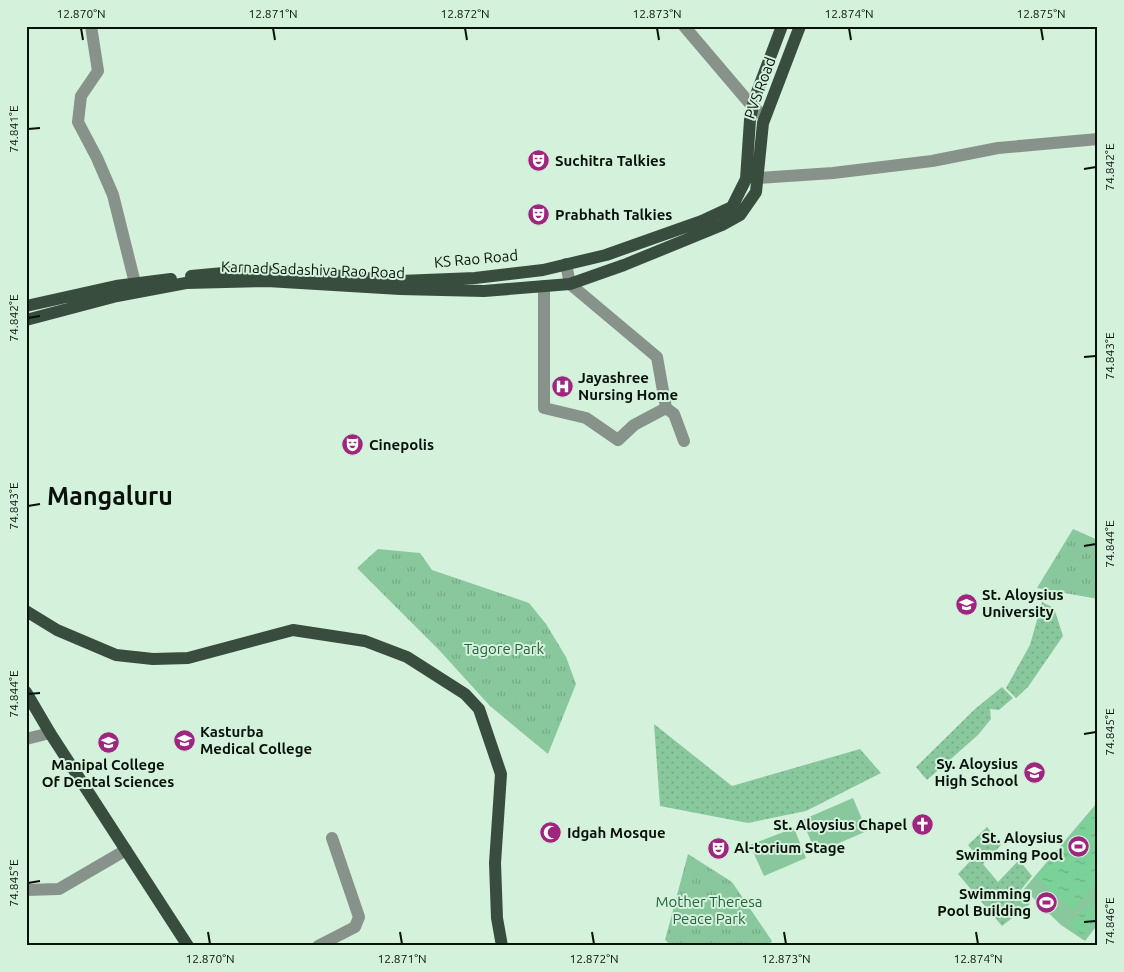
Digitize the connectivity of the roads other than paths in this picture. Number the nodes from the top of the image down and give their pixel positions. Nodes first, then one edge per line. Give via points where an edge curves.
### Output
1 (92, 26) edge
2 (684, 26) edge
3 (782, 26) edge
4 (800, 26) edge
5 (752, 106) junction
6 (765, 116) junction
7 (1098, 139) edge
8 (758, 178) junction
9 (756, 192) joint
10 (566, 264) junction
11 (135, 284) junction
12 (570, 284) junction
13 (544, 286) junction
14 (26, 306) edge
15 (26, 320) edge
16 (666, 408) junction
17 (684, 441) dead end
18 (26, 611) edge
19 (26, 692) edge
20 (50, 733) junction
21 (26, 740) edge
22 (332, 838) dead end
23 (126, 850) junction
24 (26, 890) edge
25 (188, 946) edge
26 (318, 946) edge
27 (502, 946) edge

1 - 11 street via 98,71 81,96 78,122 113,196
2 - 5 street
3 - 5 main road, KS Rao Road
4 - 6 main road, PVS Road
5 - 6 street
5 - 10 main road, KS Rao Road via 746,179 732,207 606,255
6 - 8 main road, PVS Road
7 - 8 street via 998,148 932,161 833,173
8 - 9 main road, PVS Road
9 - 12 main road, Karnad Sadashiva Rao Road via 740,215 722,225
10 - 11 main road, KS Rao Road via 475,278 400,281 295,272 245,272 211,273
10 - 12 street
11 - 14 main road, KS Rao Road
12 - 13 main road, Karnad Sadashiva Rao Road
12 - 16 street via 657,357
13 - 15 main road, Karnad Sadashiva Rao Road via 484,291 267,281 186,283 117,296
13 - 16 street via 544,408 586,418 618,440 634,426
16 - 17 street via 674,414
18 - 27 main road via 57,630 116,655 153,659 188,658 293,630 365,641 407,657 465,694 479,709 500,774 495,863 497,918
19 - 20 main road
20 - 21 street
20 - 23 main road
22 - 26 street via 359,917 355,927
23 - 24 street via 59,890
23 - 25 main road

